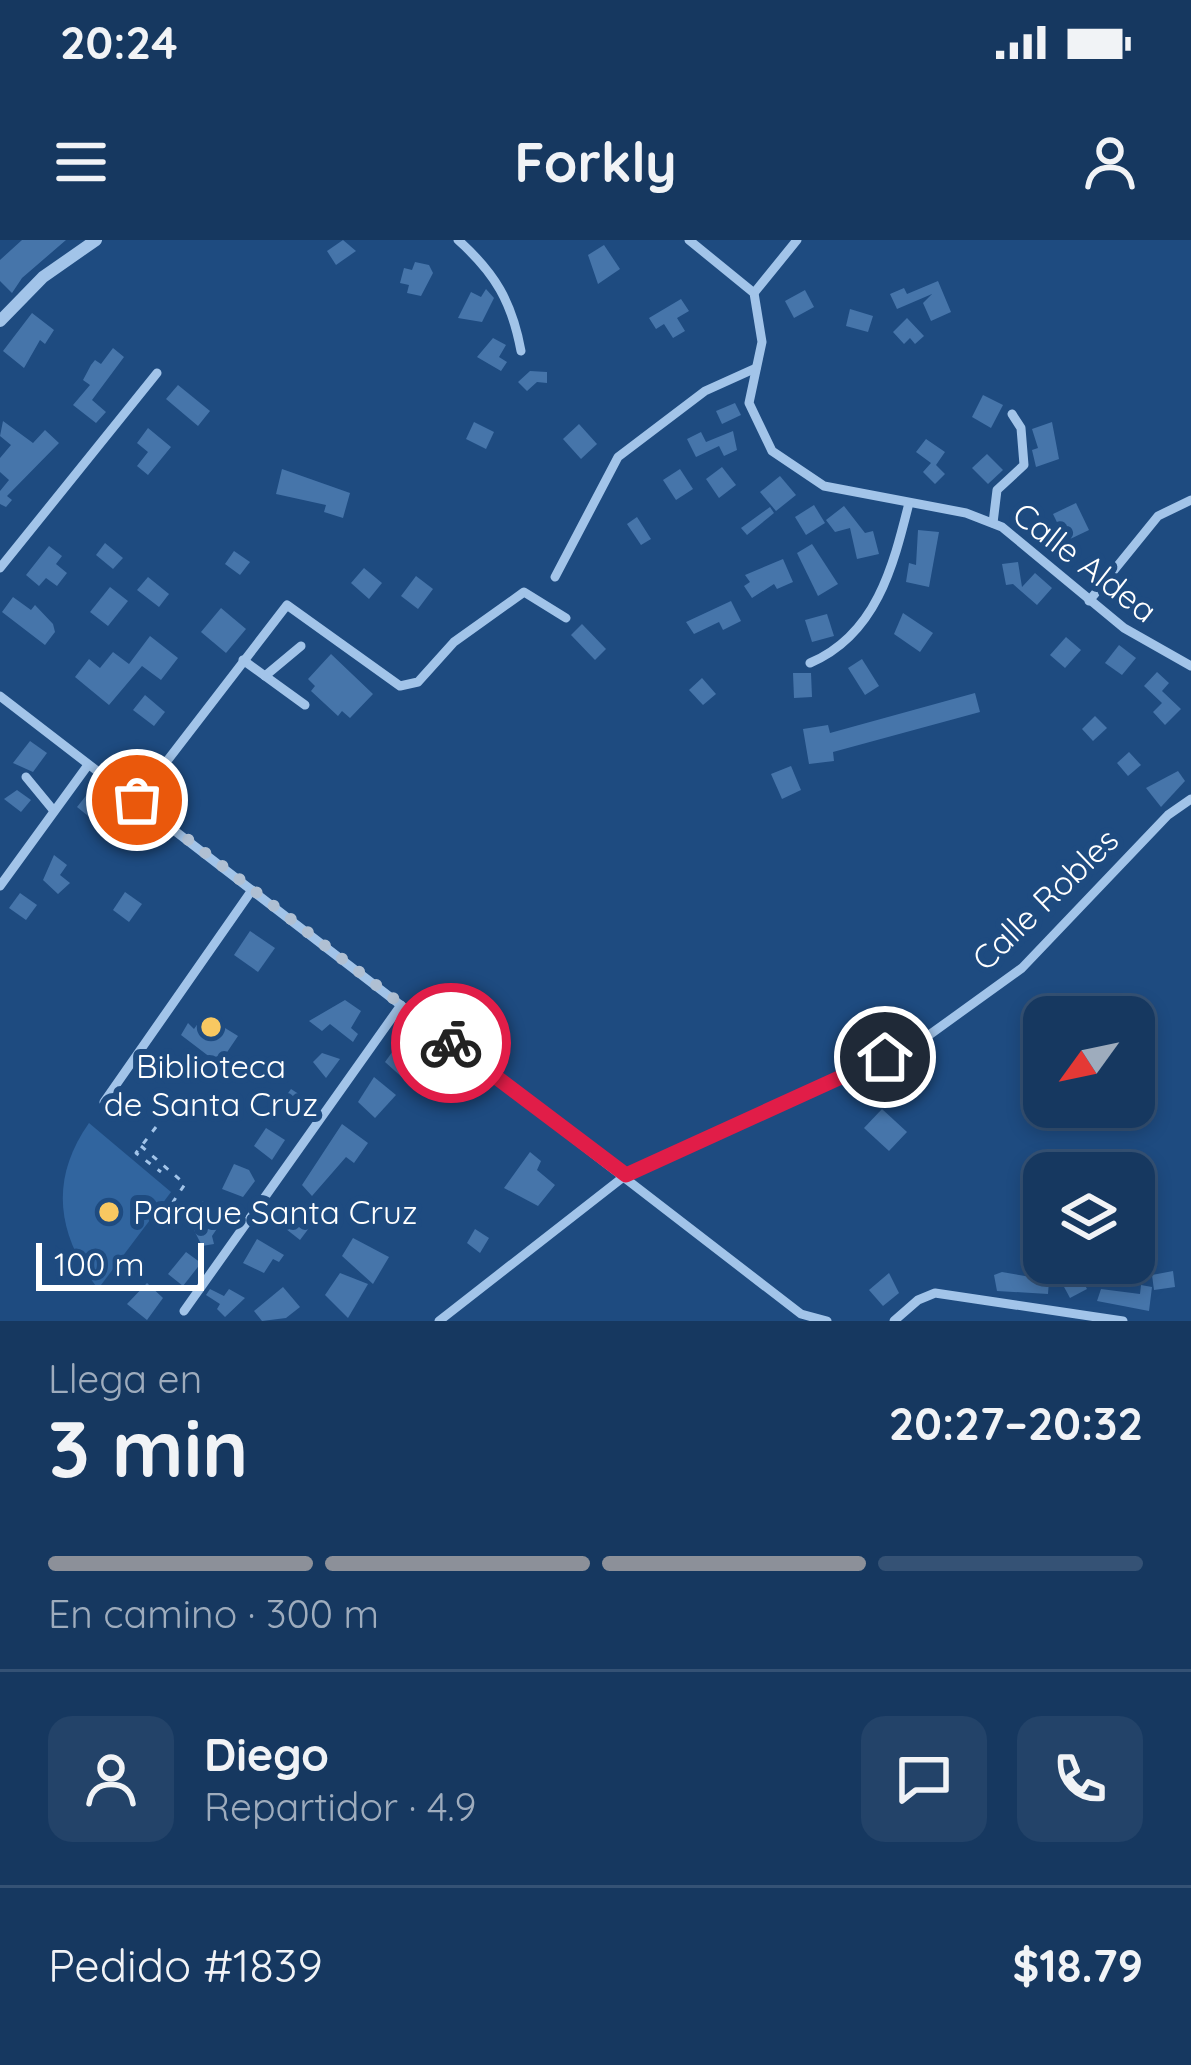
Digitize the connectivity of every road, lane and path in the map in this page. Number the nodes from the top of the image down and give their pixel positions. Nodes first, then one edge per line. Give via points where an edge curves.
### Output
1 (458, 240) edge
2 (689, 240) edge
3 (797, 240) edge
4 (93, 241) edge
5 (754, 293) junction
6 (0, 319) edge
7 (521, 351) dead end
8 (756, 368) junction
9 (157, 373) dead end
10 (1012, 414) dead end
11 (1191, 500) edge
12 (909, 503) junction
13 (993, 523) junction
14 (0, 568) edge
15 (555, 577) dead end
16 (1089, 601) junction
17 (566, 618) dead end
18 (301, 646) dead end
19 (243, 660) junction
20 (810, 663) dead end
21 (1191, 666) edge
22 (266, 676) junction
23 (0, 696) edge
24 (304, 705) dead end
25 (88, 765) junction
26 (26, 777) dead end
27 (1191, 799) edge
28 (137, 800) junction
29 (54, 811) junction
30 (0, 886) edge
31 (252, 890) junction
32 (401, 1005) junction
33 (104, 1102) dead end
34 (156, 1127) dead end
35 (141, 1146) junction
36 (164, 1164) junction
37 (626, 1175) junction
38 (171, 1205) dead end
39 (184, 1311) dead end
40 (802, 1317) edge
41 (439, 1321) edge
42 (827, 1321) edge
43 (894, 1321) edge
44 (1123, 1321) edge

1 - 7 street via 500,283
2 - 5 street
3 - 5 street
4 - 6 street
5 - 8 street, Calle Aldea via 762,342
8 - 12 street, Calle Aldea via 749,403 772,451 824,486
8 - 15 street via 705,391 618,458
9 - 14 street
10 - 13 street via 1024,465 998,490
11 - 16 street via 1158,517
12 - 13 street, Calle Aldea
12 - 20 street via 880,597 846,643
13 - 16 street, Calle Aldea
16 - 21 street, Calle Aldea
17 - 19 street via 524,592 454,642 418,682 400,686 287,604
18 - 22 street
19 - 22 street
19 - 28 street
22 - 24 street
23 - 25 street
25 - 28 street
25 - 29 street
26 - 29 street
27 - 37 street, Calle Robles via 1022,968 925,1038
28 - 31 street
29 - 30 street
31 - 32 street
31 - 33 street
32 - 37 street
32 - 39 street
34 - 35 path
35 - 36 path
35 - 36 path via 136,1153 160,1171
36 - 38 path via 185,1184
37 - 40 street
37 - 41 street, Calle Robles
40 - 42 street
43 - 44 street via 935,1293

